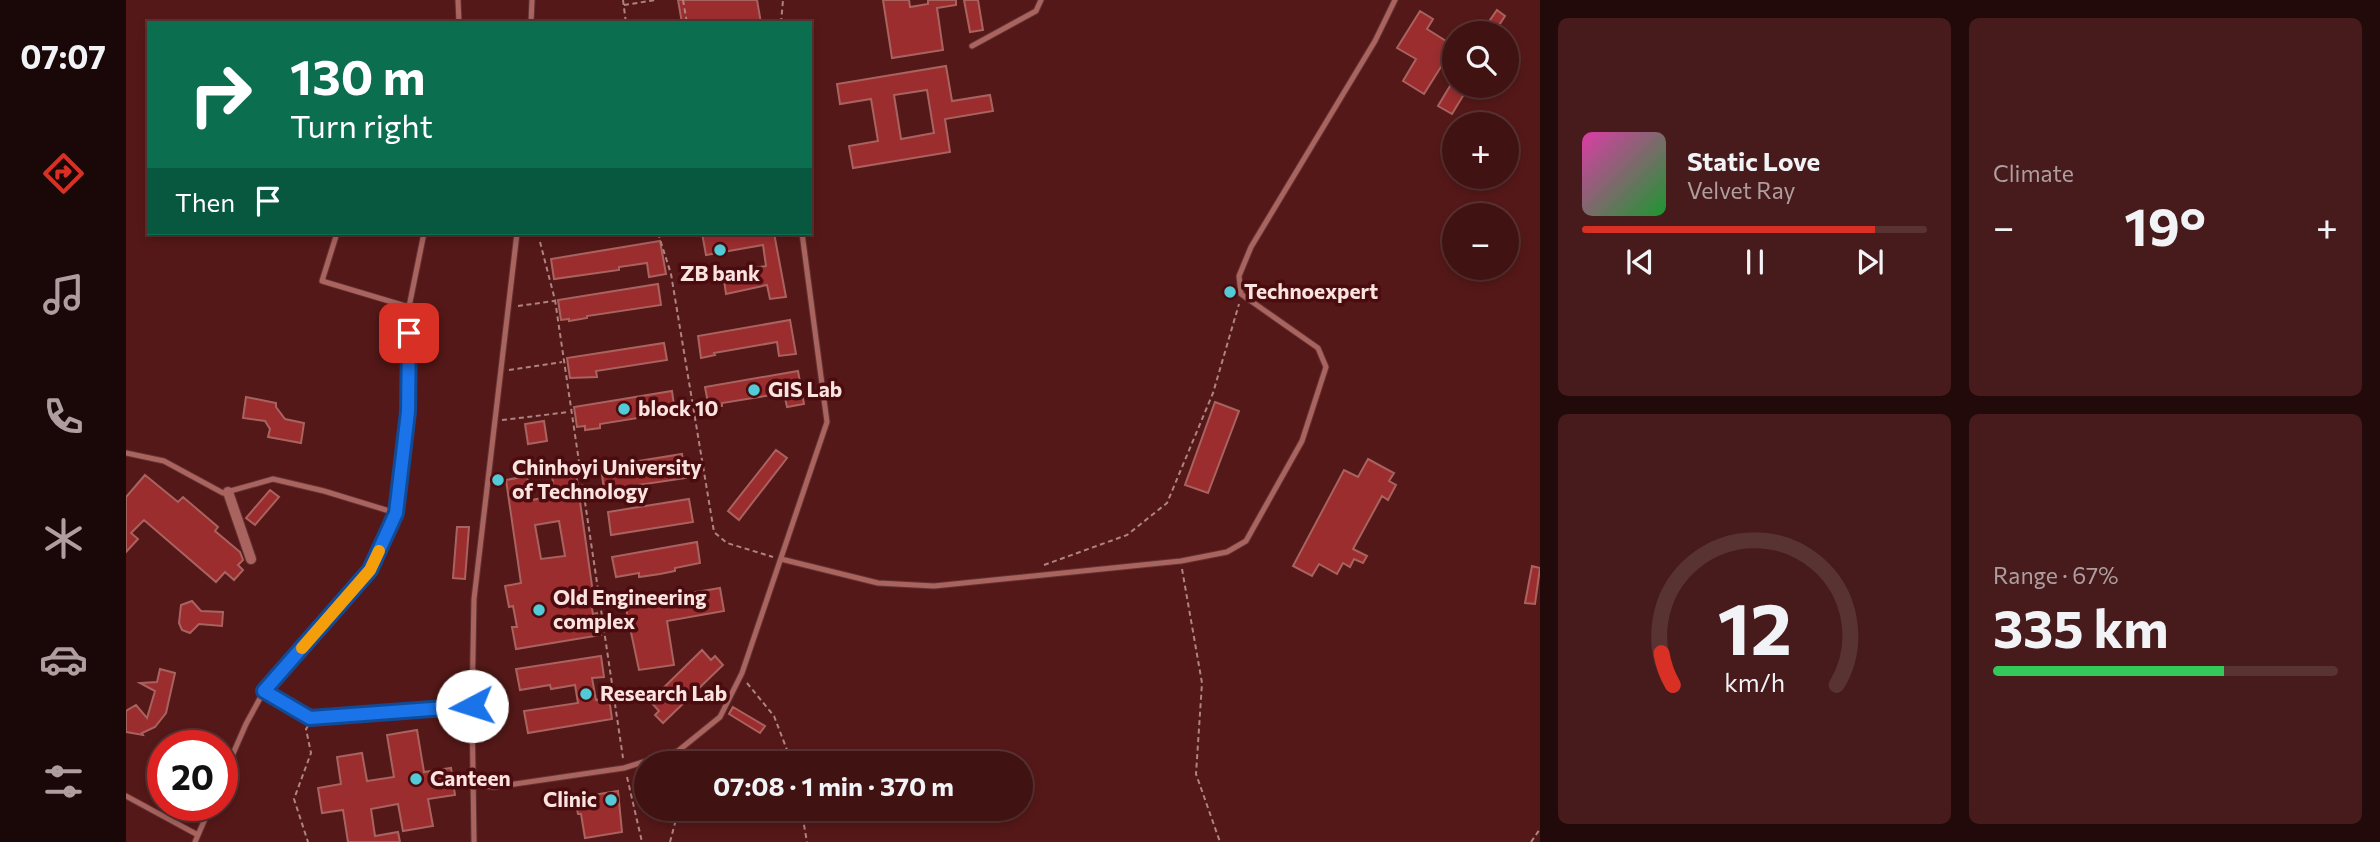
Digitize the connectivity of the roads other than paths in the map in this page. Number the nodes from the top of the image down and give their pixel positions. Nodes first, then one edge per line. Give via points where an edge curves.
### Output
1 (458, 0) edge
2 (533, 0) edge
3 (1041, 0) edge
4 (1395, 0) edge
5 (458, 21) edge
6 (531, 21) edge
7 (972, 46) dead end
8 (336, 235) edge
9 (424, 235) edge
10 (517, 235) edge
11 (802, 235) edge
12 (409, 307) junction
13 (126, 453) edge
14 (228, 492) junction
15 (396, 513) junction
16 (251, 559) dead end
17 (781, 559) junction
18 (264, 691) junction
19 (472, 706) junction
20 (238, 742) edge
21 (473, 784) junction
22 (126, 796) edge
23 (204, 821) edge
24 (198, 835) junction
25 (195, 842) edge
26 (474, 842) edge

1 - 5 lane
2 - 6 lane
3 - 7 lane via 1036,11
4 - 17 lane via 1251,247 1239,276 1241,294 1318,348 1326,367 1301,441 1245,541 1227,552 1181,561 934,586 877,583
8 - 12 lane via 322,281
9 - 12 lane
10 - 19 lane via 474,599
11 - 17 lane via 827,422
12 - 15 lane via 408,412
13 - 14 lane via 164,461
14 - 15 lane via 273,479
14 - 16 street
15 - 18 lane via 370,570
17 - 21 lane via 741,673 720,717 689,743 678,751 624,768 494,787
18 - 19 lane via 310,718
18 - 20 lane
19 - 21 lane
21 - 26 lane
22 - 24 lane
23 - 24 lane
24 - 25 lane

